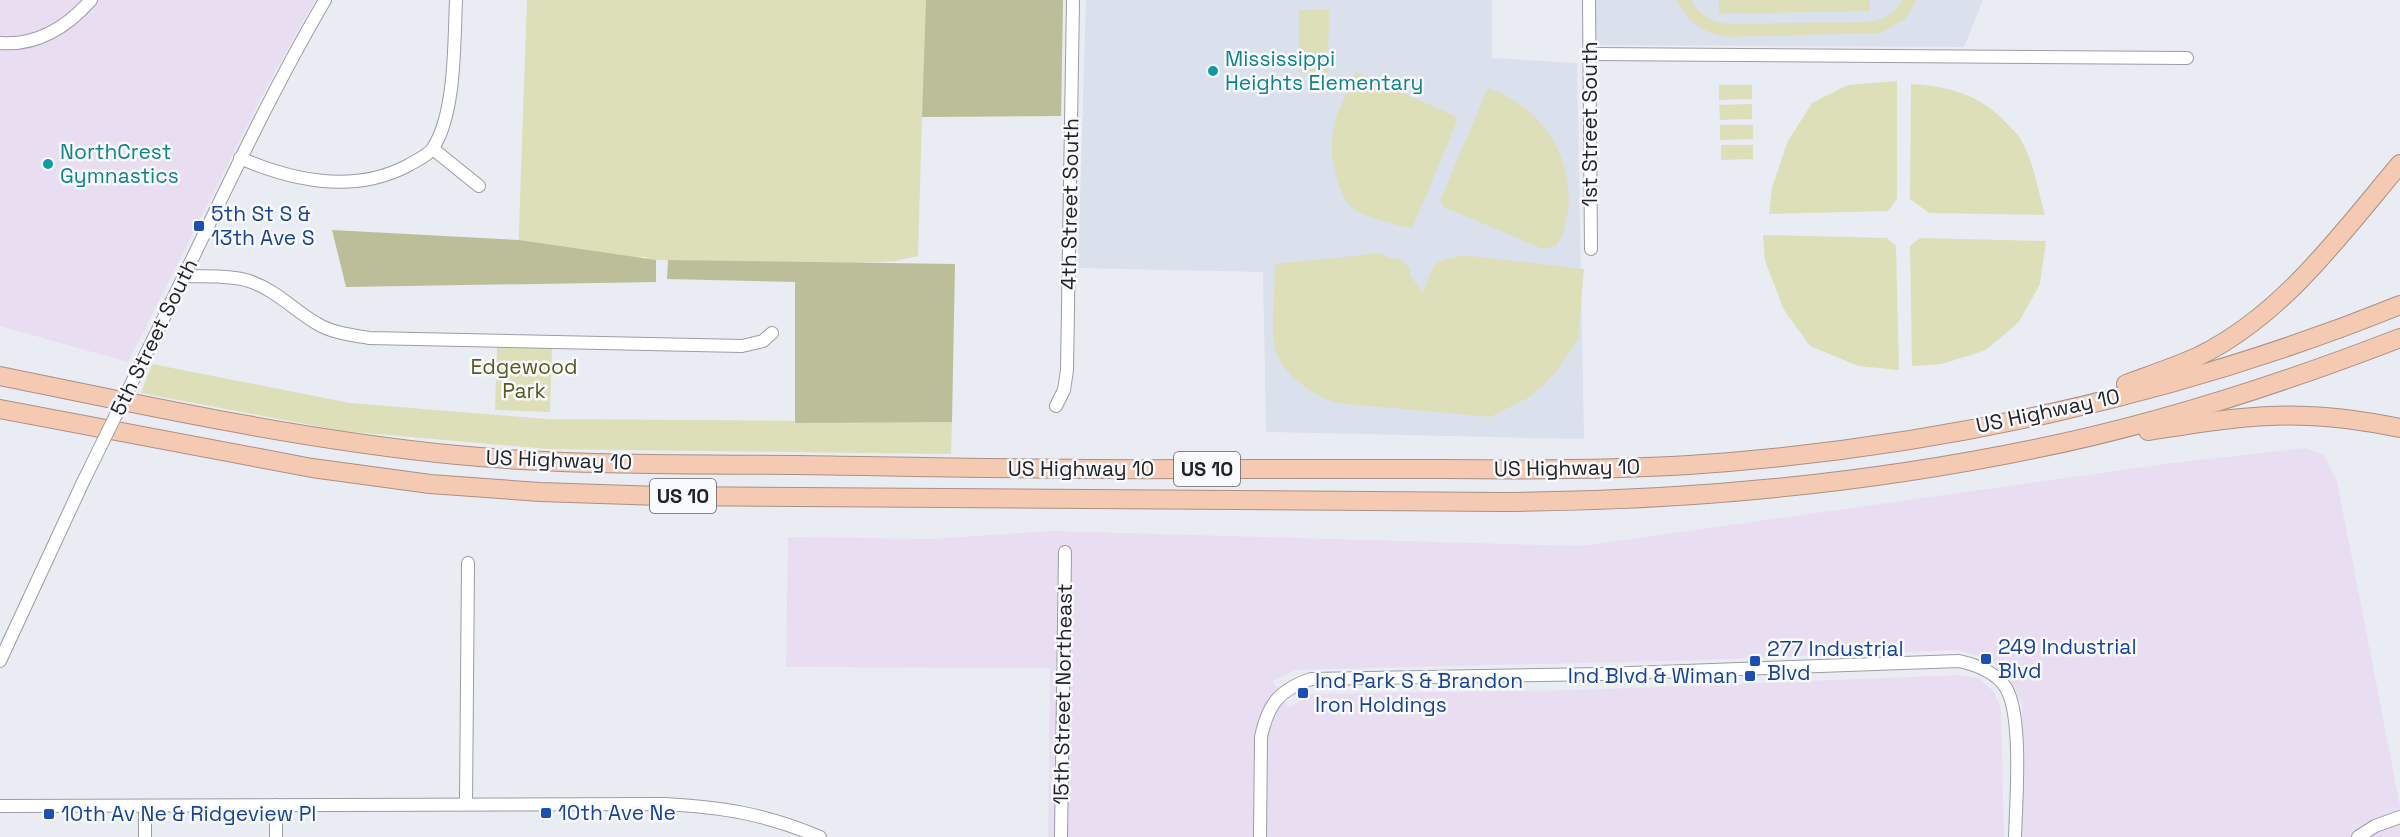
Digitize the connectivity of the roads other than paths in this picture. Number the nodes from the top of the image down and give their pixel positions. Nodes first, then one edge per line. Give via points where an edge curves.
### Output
1 (91, 0) edge
2 (325, 0) edge
3 (456, 0) edge
4 (1073, 0) edge
5 (1589, 0) edge
6 (0, 43) edge
7 (1590, 54) junction
8 (2187, 58) dead end
9 (433, 149) junction
10 (240, 158) junction
11 (2400, 164) edge
12 (479, 186) dead end
13 (1591, 249) dead end
14 (185, 276) junction
15 (2400, 305) edge
16 (772, 333) dead end
17 (2400, 338) edge
18 (0, 369) edge
19 (0, 376) edge
20 (76, 392) junction
21 (2101, 401) junction
22 (1056, 406) dead end
23 (0, 411) edge
24 (2400, 429) edge
25 (2037, 449) junction
26 (1065, 552) dead end
27 (468, 563) dead end
28 (0, 661) edge
29 (466, 804) junction
30 (276, 805) junction
31 (0, 806) edge
32 (145, 806) junction
33 (2400, 817) edge
34 (146, 837) edge
35 (276, 837) edge
36 (820, 837) edge
37 (1061, 837) edge
38 (1260, 837) edge
39 (2015, 837) edge
40 (2358, 837) edge

1 - 6 street via 74,20 54,32 34,41
2 - 10 street, 5th Street South
3 - 9 street via 451,90 446,117
4 - 22 street, 4th Street South via 1067,370
5 - 7 street, 1st Street South
7 - 8 street
7 - 13 street, 1st Street South
9 - 10 street via 393,172 350,182 297,178
9 - 12 street
10 - 14 street, 5th Street South
11 - 21 highway via 2325,253 2249,324 2200,355 2124,385
14 - 16 street via 251,282 315,323 369,338 742,346 763,341
14 - 28 street, 5th Street South, bridge
15 - 21 highway, US Highway 10 / US 10 via 2296,344
17 - 25 highway, US Highway 10 via 2242,394
18 - 20 highway
19 - 20 highway, US Highway 10 / US 10
20 - 21 highway, US Highway 10 / US 10 via 299,434 508,460 1062,470 1568,470 1688,465 1892,442
23 - 25 highway, US Highway 10 / US 10 via 370,477 540,492 660,496 1531,502 1777,489
24 - 25 highway via 2309,416 2255,417
26 - 37 street, 15th Street Northeast
27 - 29 street
29 - 30 street
29 - 36 street via 717,807 775,820
30 - 32 street
30 - 35 street
31 - 32 street
32 - 34 street
33 - 40 street
38 - 39 street via 1264,722 1282,693 1311,679 1498,677 1959,661 1977,664 1993,674 2006,688 2013,705

